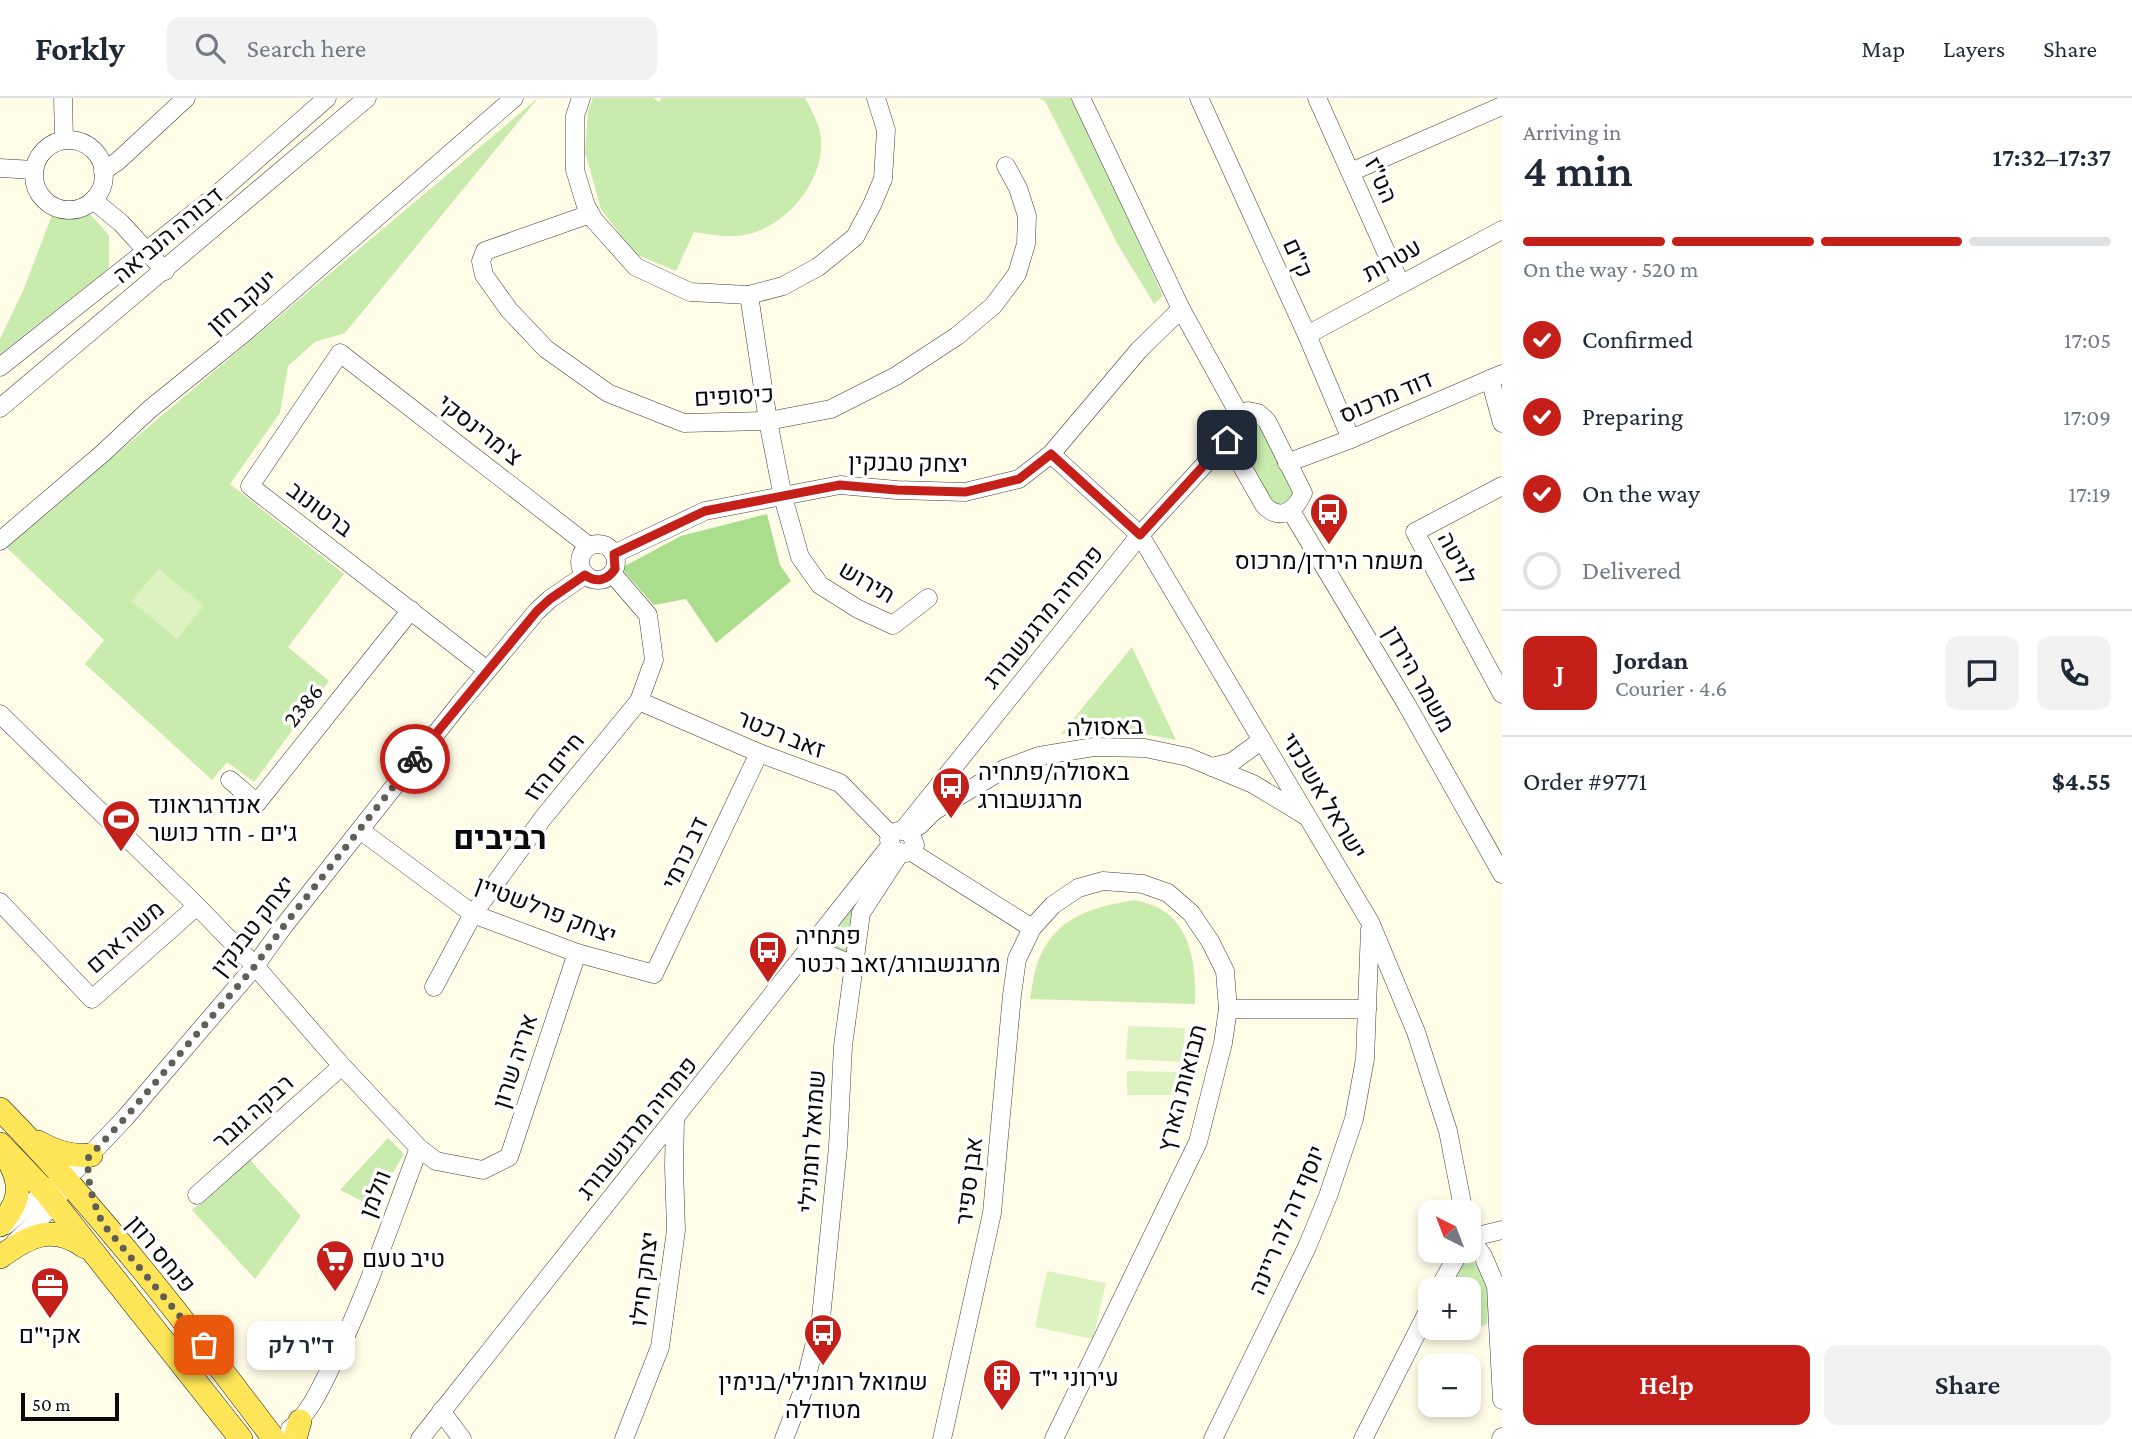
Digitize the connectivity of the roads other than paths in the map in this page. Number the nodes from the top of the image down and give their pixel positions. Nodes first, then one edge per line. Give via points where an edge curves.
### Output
1 (63, 98) edge
2 (186, 98) edge
3 (327, 98) edge
4 (368, 98) edge
5 (514, 98) edge
6 (581, 98) edge
7 (876, 98) edge
8 (1081, 98) edge
9 (1199, 98) edge
10 (1317, 98) edge
11 (1502, 106) edge
12 (64, 140) junction
13 (1006, 166) dead end
14 (0, 168) edge
15 (34, 170) junction
16 (103, 171) junction
17 (1351, 172) junction
18 (93, 200) junction
19 (590, 214) junction
20 (121, 223) junction
21 (1502, 230) edge
22 (148, 251) junction
23 (121, 271) junction
24 (164, 271) junction
25 (1400, 283) junction
26 (749, 295) junction
27 (1181, 309) junction
28 (1307, 335) junction
29 (340, 353) joint
30 (0, 367) edge
31 (1496, 376) edge
32 (0, 408) edge
33 (1239, 414) junction
34 (768, 421) junction
35 (1502, 424) edge
36 (1351, 439) junction
37 (1227, 440) junction
38 (1051, 454) junction
39 (1287, 463) junction
40 (1502, 486) edge
41 (783, 497) junction
42 (1291, 511) junction
43 (1140, 535) junction
44 (0, 541) edge
45 (589, 546) junction
46 (614, 554) junction
47 (612, 573) junction
48 (585, 575) junction
49 (928, 598) dead end
50 (411, 610) junction
51 (487, 670) junction
52 (1502, 694) edge
53 (639, 701) junction
54 (1, 722) edge
55 (1262, 740) junction
56 (759, 753) junction
57 (1212, 767) junction
58 (230, 780) dead end
59 (1308, 817) junction
60 (359, 830) junction
61 (901, 841) junction
62 (1502, 874) edge
63 (0, 902) edge
64 (197, 906) junction
65 (473, 914) junction
66 (1370, 922) junction
67 (1032, 928) junction
68 (811, 947) junction
69 (577, 953) junction
70 (853, 965) junction
71 (255, 966) junction
72 (654, 974) joint
73 (434, 987) dead end
74 (1228, 1009) junction
75 (1367, 1009) junction
76 (342, 1066) junction
77 (0, 1109) edge
78 (675, 1119) junction
79 (25, 1135) junction
80 (0, 1146) edge
81 (419, 1148) junction
82 (651, 1149) junction
83 (89, 1157) junction
84 (674, 1167) junction
85 (483, 1170) joint
86 (67, 1180) junction
87 (197, 1195) dead end
88 (50, 1198) junction
89 (1461, 1200) edge
90 (103, 1224) junction
91 (0, 1228) edge
92 (1502, 1230) edge
93 (1481, 1234) edge
94 (94, 1253) junction
95 (1481, 1253) edge
96 (0, 1256) edge
97 (1418, 1331) edge
98 (1502, 1400) edge
99 (441, 1411) junction
100 (298, 1430) edge
101 (241, 1439) edge
102 (276, 1439) edge
103 (420, 1439) edge
104 (462, 1439) edge
105 (624, 1439) edge
106 (783, 1439) edge
107 (942, 1439) edge
108 (1054, 1439) edge
109 (1213, 1439) edge
110 (1363, 1439) edge

1 - 12 street
2 - 16 street
3 - 22 street, דבורה הנביאה
4 - 24 street, דבורה הנביאה
5 - 44 street, יעקב חזן
6 - 19 street via 575,116 575,170
7 - 26 street via 886,130 883,179 855,237 818,267 783,286
8 - 27 street
9 - 28 street, ק"ם
10 - 17 street, הט"ז
11 - 17 street
12 - 15 street via 43,152
12 - 16 street via 90,147
13 - 34 street, כיסופים via 1027,216 1027,244 1017,274 993,306 896,376 831,409
14 - 15 street
15 - 18 street via 38,192 48,204 72,210
16 - 18 street
17 - 25 street, הט"ז
18 - 20 street
19 - 26 street via 636,267 690,292
19 - 34 street, כיסופים via 485,251 481,261 484,275 509,310 546,349 608,393 684,424
20 - 22 street
20 - 23 street via 126,252
21 - 25 street, עטרות
22 - 23 street, דבורה הנביאה
22 - 24 street
23 - 30 street, דבורה הנביאה
24 - 32 street, דבורה הנביאה
25 - 28 street, עטרות
26 - 34 street, תירוש
27 - 33 street
27 - 38 street, יצחק טבנקין via 1139,350
28 - 36 street, ק"ם
29 - 45 street, צ'מרינסקי
29 - 50 street, ברטונוב via 250,486
31 - 35 street
31 - 36 street, דוד מרכוס
33 - 37 street, פתחיה מרגנשבורג via 1230,424
33 - 39 street via 1258,413 1267,421
34 - 41 street, תירוש
36 - 39 street, דוד מרכוס
37 - 42 street via 1264,505 1270,511
37 - 43 street, פתחיה מרגנשבורג
38 - 41 street, יצחק טבנקין via 1019,479 965,492 840,485
38 - 43 street, ישראל אשכנזי
39 - 42 street via 1303,493
40 - 52 street, לויטה via 1415,532
41 - 46 street, יצחק טבנקין via 705,511
41 - 49 street, תירוש via 800,557 820,585 893,625
42 - 62 street, משמר הירדן
43 - 55 street, ישראל אשכנזי
43 - 61 street, פתחיה מרגנשבורג
45 - 46 street via 601,544
45 - 48 street via 580,559
46 - 47 street
47 - 48 street via 596,580
47 - 53 street, חיים הזז via 648,615 654,660
48 - 51 street, יצחק טבנקין via 537,611
50 - 51 street, ברטונוב
50 - 58 street, 2386 via 257,803
51 - 60 street, יצחק טבנקין
53 - 56 street, זאב רכטר
53 - 65 street, חיים הזז
54 - 64 street, וולמן
55 - 57 street via 1232,762
55 - 59 street, ישראל אשכנזי
56 - 61 street, זאב רכטר via 840,783
56 - 72 street, דב כרמי
57 - 59 street, באסולה via 1253,784
57 - 61 street, באסולה via 1145,748 1094,747 1039,756 973,786 934,811
59 - 66 street, ישראל אשכנזי
60 - 65 street, יצחק פרלשטיין
60 - 71 street, יצחק טבנקין
61 - 67 street, זאב רכטר
61 - 68 street, פתחיה מרגנשבורג
61 - 70 street, שמואל רומנילי via 861,913
63 - 64 street, משה ארם via 92,999
64 - 71 street, וולמן
65 - 69 street, יצחק פרלשטיין
65 - 73 street, חיים הזז
66 - 75 street, יוסף דה לה ריינה
66 - 89 street, ישראל אשכנזי via 1416,1032 1448,1131
67 - 74 street, תבואות הארץ via 1053,905 1078,888 1103,881 1143,884 1168,893 1191,913 1225,971
67 - 107 street, אבן ספיר via 1017,959 992,1213
68 - 70 street
68 - 78 street, פתחיה מרגנשבורג
69 - 72 street, יצחק פרלשטיין
69 - 85 street, אריה שרון via 509,1157
70 - 106 street, שמואל רומנילי via 821,1318 804,1388
71 - 76 street, וולמן
71 - 83 street, יצחק טבנקין
74 - 75 street
74 - 108 street, תבואות הארץ via 1198,1142
75 - 109 street, יוסף דה לה ריינה via 1354,1119 1328,1196
76 - 81 street, וולמן
76 - 87 street, רבקה גובר
77 - 79 main road, פנחס רוזן
78 - 82 street, פתחיה מרגנשבורג
78 - 84 street, יצחק חילו
79 - 83 main road via 59,1152
79 - 86 main road, פנחס רוזן
80 - 88 main road, פנחס רוזן
80 - 91 main road via 15,1173 18,1193
81 - 85 street, וולמן via 436,1161
81 - 100 street, וולמן via 348,1334
82 - 84 street
82 - 99 street, פתחיה מרגנשבורג
83 - 86 street, יצחק טבנקין
83 - 90 main road via 88,1183
84 - 105 street, יצחק חילו via 676,1230 660,1347
86 - 88 street, יצחק טבנקין
86 - 90 main road, פנחס רוזן
88 - 91 street
88 - 94 main road, פנחס רוזן
88 - 96 street
90 - 102 main road, פנחס רוזן
92 - 93 street
94 - 96 main road via 77,1240 54,1233 31,1238
94 - 101 main road, פנחס רוזן
95 - 98 street via 1496,1286
97 - 110 street
99 - 103 street, פתחיה מרגנשבורג
99 - 104 street
100 - 102 street, וולמן

